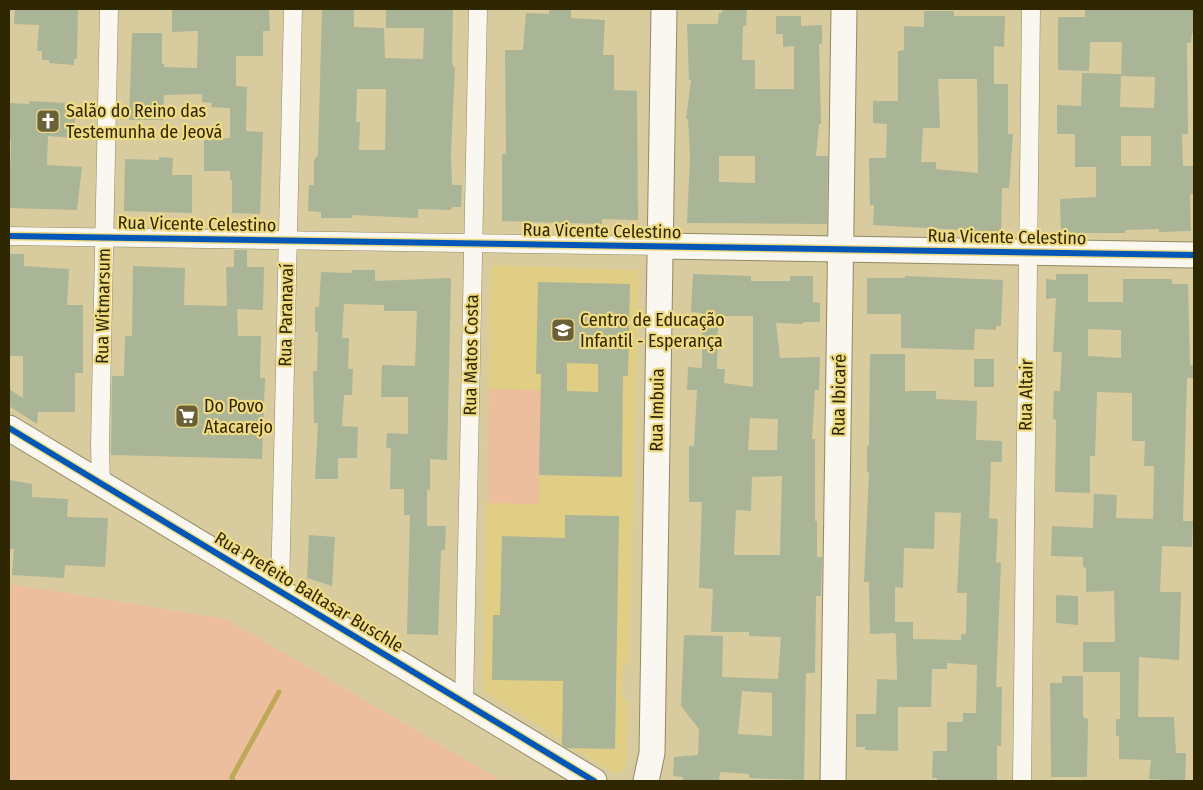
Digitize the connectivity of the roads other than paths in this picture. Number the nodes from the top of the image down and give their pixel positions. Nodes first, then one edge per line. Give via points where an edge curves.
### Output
1 (109, 9) edge
2 (292, 9) edge
3 (478, 9) edge
4 (664, 9) edge
5 (844, 9) edge
6 (1031, 9) edge
7 (9, 236) edge
8 (105, 238) junction
9 (288, 240) junction
10 (474, 244) junction
11 (661, 246) junction
12 (841, 249) junction
13 (1028, 252) junction
14 (1194, 255) edge
15 (9, 428) edge
16 (101, 484) junction
17 (280, 591) junction
18 (464, 702) junction
19 (594, 781) edge
20 (646, 781) edge
21 (833, 781) edge
22 (1022, 781) edge

1 - 8 street, Rua Witmarsum
2 - 9 street, Rua Paranavaí
3 - 10 street, Rua Matos Costa
4 - 11 street, Rua Imbuia
5 - 12 street, Rua Ibicaré
6 - 13 street, Rua Altair
7 - 8 street, Rua Vicente Celestino
8 - 9 street, Rua Vicente Celestino
8 - 16 street, Rua Witmarsum
9 - 10 street, Rua Vicente Celestino
9 - 17 street, Rua Paranavaí
10 - 11 street, Rua Vicente Celestino
10 - 18 street, Rua Matos Costa
11 - 12 street, Rua Vicente Celestino
11 - 20 street, Rua Imbuia via 652,753
12 - 13 street, Rua Vicente Celestino
12 - 21 street, Rua Ibicaré
13 - 14 street, Rua Vicente Celestino
13 - 22 street, Rua Altair
15 - 16 street, Rua Prefeito Baltasar Buschle
16 - 17 street, Rua Prefeito Baltasar Buschle
17 - 18 street, Rua Prefeito Baltasar Buschle
18 - 19 street, Rua Prefeito Baltasar Buschle

